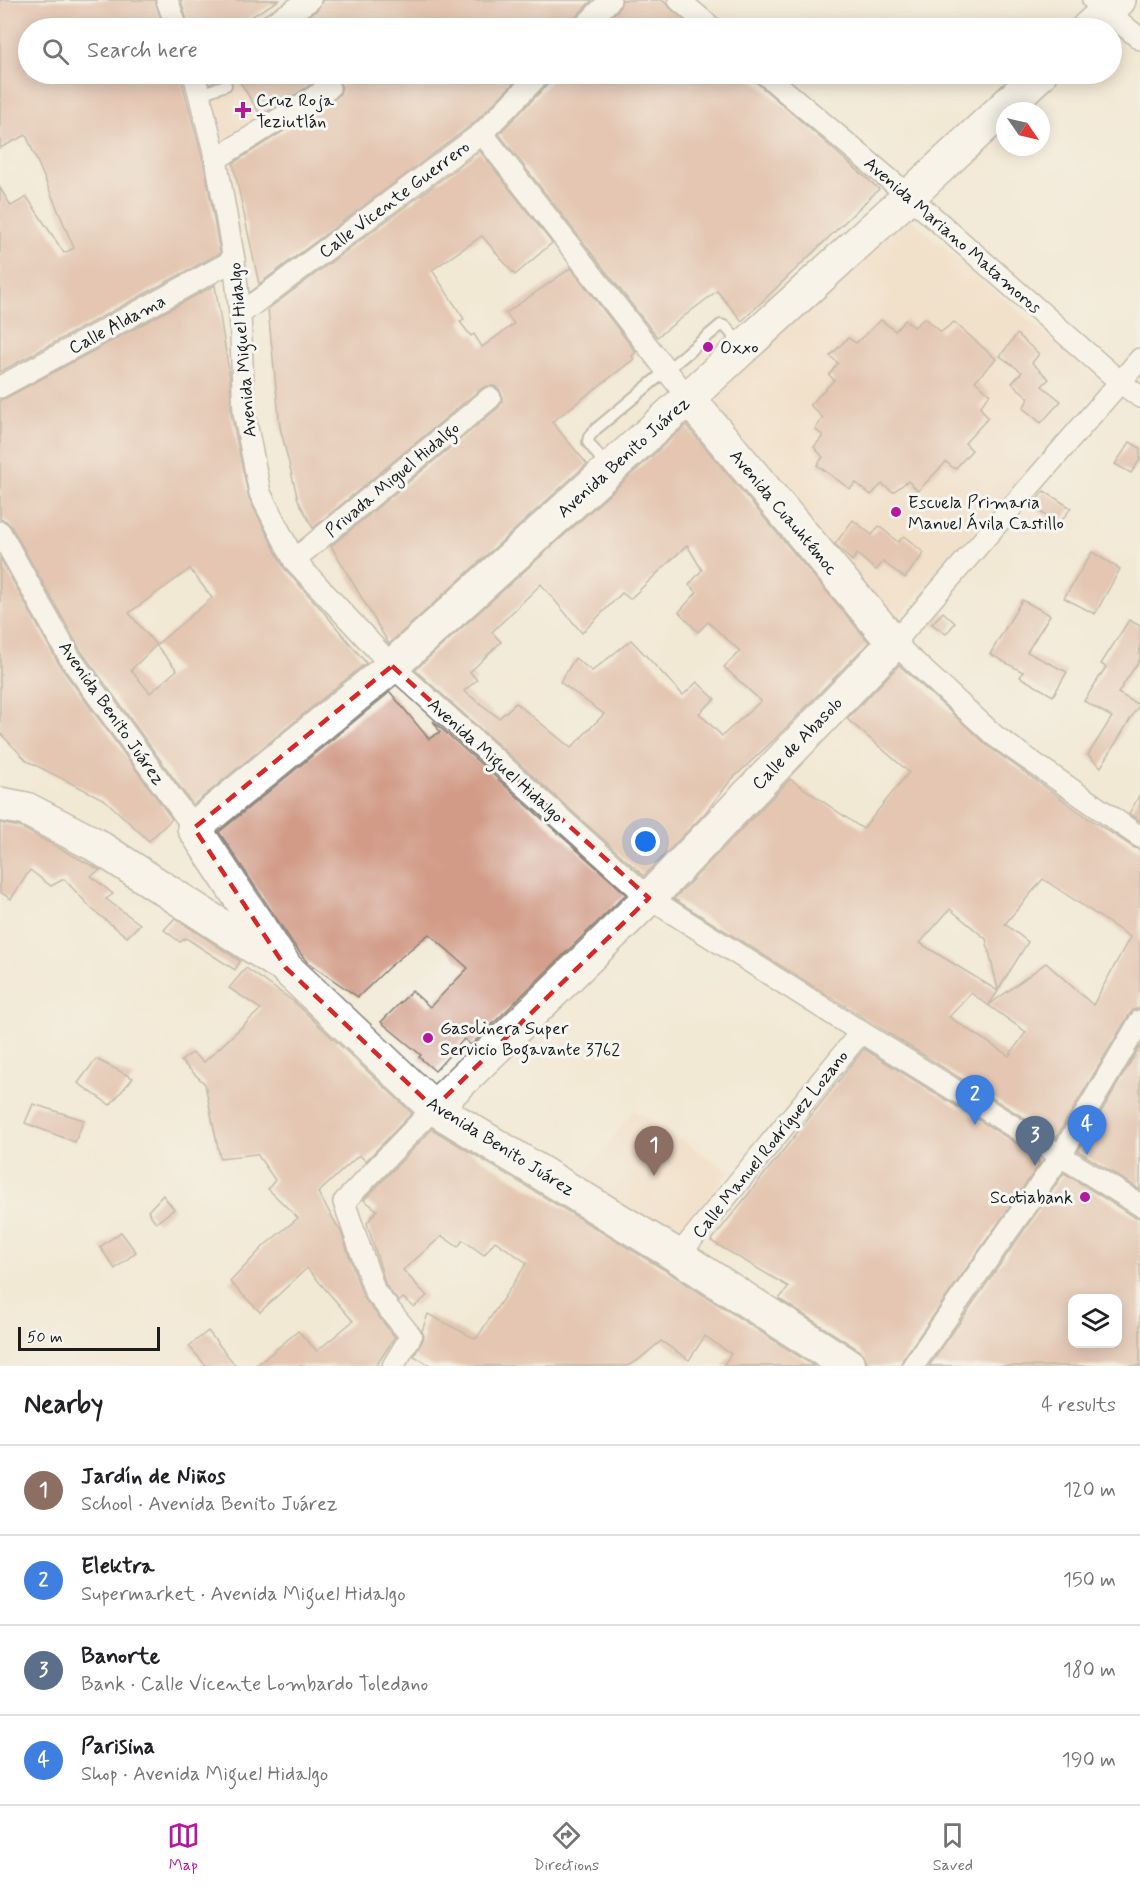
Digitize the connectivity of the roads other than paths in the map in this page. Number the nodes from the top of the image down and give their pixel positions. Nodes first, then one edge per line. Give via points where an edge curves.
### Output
1 (167, 0) edge
2 (310, 0) edge
3 (610, 0) edge
4 (679, 0) edge
5 (283, 17) edge
6 (173, 18) edge
7 (593, 18) edge
8 (700, 18) edge
9 (1122, 26) edge
10 (1140, 39) edge
11 (197, 84) edge
12 (316, 84) edge
13 (530, 84) edge
14 (777, 84) edge
15 (1029, 84) edge
16 (226, 85) dead end
17 (200, 94) junction
18 (482, 133) junction
19 (216, 157) junction
20 (909, 196) junction
21 (234, 260) junction
22 (240, 314) junction
23 (743, 348) junction
24 (1140, 359) edge
25 (666, 369) junction
26 (1120, 382) junction
27 (0, 387) edge
28 (1140, 397) edge
29 (490, 398) dead end
30 (688, 398) junction
31 (608, 470) junction
32 (0, 532) edge
33 (294, 560) junction
34 (894, 643) junction
35 (392, 666) junction
36 (0, 804) edge
37 (194, 828) junction
38 (1140, 837) edge
39 (649, 898) junction
40 (286, 968) junction
41 (1140, 1021) edge
42 (861, 1032) junction
43 (434, 1108) junction
44 (1061, 1155) junction
45 (1140, 1204) edge
46 (678, 1256) junction
47 (393, 1366) edge
48 (849, 1366) edge
49 (913, 1366) edge

1 - 6 street
2 - 5 street
3 - 7 street
4 - 8 street
9 - 10 street
11 - 17 street, Avenida Miguel Hidalgo
12 - 19 street
13 - 18 street, Calle Vicente Guerrero
14 - 20 street, Avenida Mariano Matamoros
15 - 20 main road, Avenida Benito Juárez
16 - 17 lane
17 - 19 street, Avenida Miguel Hidalgo
18 - 22 street, Calle Vicente Guerrero
18 - 25 street, Avenida Cuauhtémoc
19 - 21 street, Avenida Miguel Hidalgo
20 - 23 main road, Avenida Benito Juárez
20 - 26 street, Avenida Mariano Matamoros
21 - 22 street, Avenida Miguel Hidalgo
21 - 27 street, Calle Aldama
22 - 33 street, Avenida Miguel Hidalgo via 244,411 260,493
23 - 25 lane via 721,325
23 - 30 main road, Avenida Benito Juárez
24 - 26 street, Calle de Abasolo
25 - 30 street, Avenida Cuauhtémoc
25 - 31 lane via 589,437 588,442
26 - 28 street, Avenida Mariano Matamoros
26 - 34 street, Calle de Abasolo
29 - 33 street, Privada Miguel Hidalgo
30 - 31 main road, Avenida Benito Juárez
30 - 34 main road, Avenida Cuauhtémoc
31 - 35 main road, Avenida Benito Juárez
32 - 37 street, Avenida Benito Juárez via 70,658
33 - 35 street, Avenida Miguel Hidalgo
34 - 38 street, Avenida Cuauhtémoc via 995,736
34 - 39 main road, Calle de Abasolo
35 - 37 main road, Avenida Benito Juárez
35 - 39 street, Avenida Miguel Hidalgo
36 - 40 main road via 26,809 94,844
37 - 40 main road, Avenida Benito Juárez
39 - 42 street, Avenida Miguel Hidalgo
39 - 43 main road, Calle de Abasolo
40 - 43 main road, Avenida Benito Juárez
41 - 44 street
42 - 44 street, Avenida Miguel Hidalgo
42 - 46 street, Calle Manuel Rodríguez Lozano
43 - 46 main road, Avenida Benito Juárez
43 - 47 street via 344,1202 375,1292 411,1336
44 - 45 street, Avenida Miguel Hidalgo
44 - 49 street
46 - 48 main road, Avenida Benito Juárez

